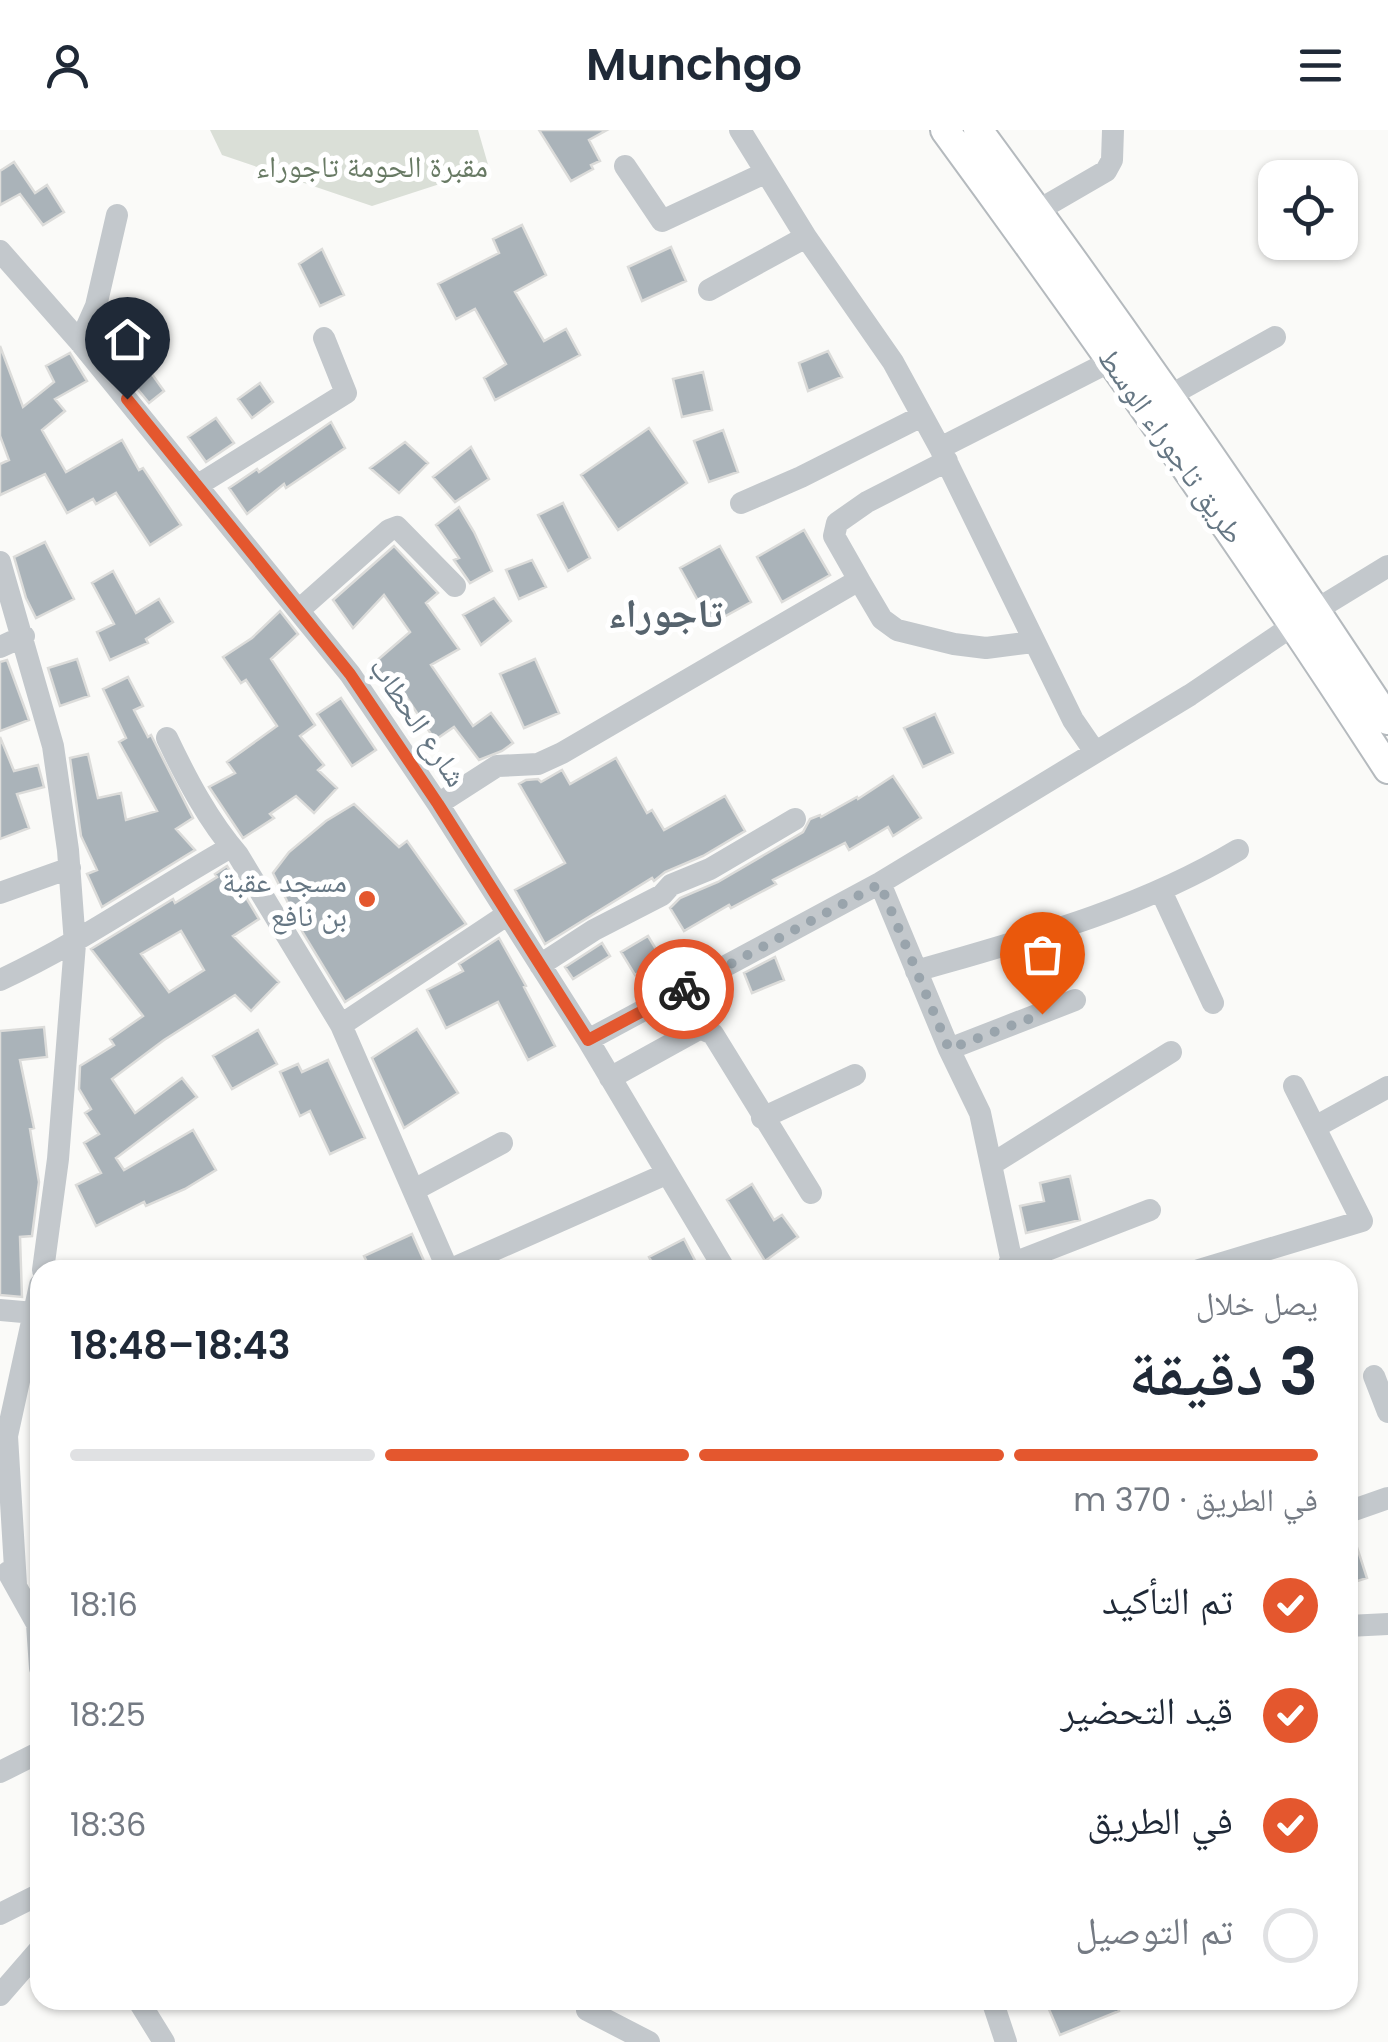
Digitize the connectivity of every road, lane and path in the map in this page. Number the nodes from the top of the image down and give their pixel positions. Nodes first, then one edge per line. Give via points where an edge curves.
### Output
1 (740, 130) edge
2 (945, 130) edge
3 (978, 130) edge
4 (1113, 130) edge
5 (625, 166) dead end
6 (764, 174) junction
7 (1038, 211) junction
8 (117, 215) dead end
9 (806, 238) junction
10 (0, 252) edge
11 (709, 290) dead end
12 (1275, 336) dead end
13 (324, 338) dead end
14 (80, 342) junction
15 (1112, 360) junction
16 (1169, 396) junction
17 (922, 416) junction
18 (944, 454) junction
19 (198, 484) junction
20 (740, 503) dead end
21 (0, 562) edge
22 (1388, 566) edge
23 (859, 580) junction
24 (455, 586) dead end
25 (299, 610) junction
26 (1305, 618) junction
27 (24, 636) junction
28 (1033, 642) junction
29 (0, 647) edge
30 (1388, 720) edge
31 (167, 738) dead end
32 (1094, 752) junction
33 (1388, 769) edge
34 (438, 804) junction
35 (795, 819) dead end
36 (231, 847) junction
37 (1238, 850) dead end
38 (70, 868) junction
39 (880, 884) junction
40 (1161, 891) junction
41 (0, 892) edge
42 (508, 914) junction
43 (75, 944) junction
44 (540, 964) junction
45 (916, 971) junction
46 (0, 980) edge
47 (1075, 1000) dead end
48 (1213, 1003) dead end
49 (341, 1025) junction
50 (588, 1040) junction
51 (949, 1049) junction
52 (1171, 1052) dead end
53 (854, 1076) dead end
54 (610, 1078) junction
55 (1294, 1086) dead end
56 (1388, 1087) edge
57 (762, 1118) junction
58 (1316, 1126) junction
59 (502, 1144) dead end
60 (992, 1164) junction
61 (666, 1174) junction
62 (414, 1190) junction
63 (811, 1192) dead end
64 (1150, 1210) dead end
65 (44, 1260) edge
66 (444, 1260) edge
67 (471, 1260) edge
68 (720, 1260) edge
69 (1008, 1260) edge
70 (1026, 1260) edge
71 (1234, 1260) edge
72 (0, 1310) edge
73 (30, 1313) edge
74 (30, 1332) edge
75 (1374, 1376) dead end
76 (30, 1392) edge
77 (16, 1398) junction
78 (1388, 1412) edge
79 (3, 1438) edge
80 (1388, 1498) edge
81 (1358, 1508) edge
82 (5, 1571) edge
83 (30, 1612) edge
84 (1388, 1624) edge
85 (1358, 1626) edge
86 (30, 1757) edge
87 (0, 1772) edge
88 (30, 1899) edge
89 (0, 1914) edge
90 (30, 1960) edge
91 (0, 1995) edge
92 (144, 2010) edge
93 (588, 2010) dead end
94 (995, 2010) edge
95 (164, 2042) edge
96 (648, 2042) edge
97 (1006, 2042) edge

1 - 6 street
2 - 15 main road, طريق تاجوراء الوسط
3 - 7 main road
4 - 7 street via 1106,171
5 - 6 street via 662,220
6 - 9 street
7 - 16 main road
8 - 14 street via 96,306
9 - 11 street
9 - 17 street
10 - 14 street, شارع الحطاب
12 - 16 street
13 - 19 street via 346,392
14 - 19 street, شارع الحطاب
15 - 18 street
15 - 26 main road, طريق تاجوراء الوسط
16 - 26 main road
17 - 18 street
17 - 20 street
18 - 23 street via 836,523 834,536
18 - 28 street
19 - 25 street, شارع الحطاب
21 - 27 street
22 - 26 street
23 - 28 street via 882,619 898,630 986,648
23 - 34 street via 562,753 538,764 496,766
24 - 25 street via 397,527
25 - 34 street, شارع الحطاب
26 - 30 main road
26 - 32 street
26 - 33 main road, طريق تاجوراء الوسط
27 - 29 street
27 - 38 street via 53,746
28 - 32 street
31 - 36 street
32 - 39 street
34 - 42 street, شارع الحطاب
35 - 44 street
36 - 43 street
36 - 49 street
37 - 40 street
38 - 41 street
38 - 43 street
39 - 45 street
39 - 50 street
40 - 45 street
40 - 48 street
42 - 44 street, شارع الحطاب
42 - 49 street
43 - 46 street
43 - 65 street
44 - 50 street, شارع الحطاب
45 - 51 street
47 - 51 street
49 - 62 street
50 - 54 street, شارع الحطاب
51 - 60 street via 980,1113
52 - 60 street
53 - 57 street
54 - 57 street via 702,1029 713,1034
54 - 61 street, شارع الحطاب
55 - 58 street
56 - 58 street
57 - 63 street
58 - 71 street via 1362,1221
59 - 62 street
60 - 69 street
61 - 67 street
61 - 68 street, شارع الحطاب
62 - 66 street
64 - 70 street
72 - 73 street
74 - 77 street
75 - 78 street
76 - 77 street
77 - 79 street
79 - 82 street
80 - 81 street
82 - 83 street
84 - 85 street
86 - 87 street
88 - 89 street
90 - 91 street
92 - 95 street
93 - 96 street
94 - 97 street

